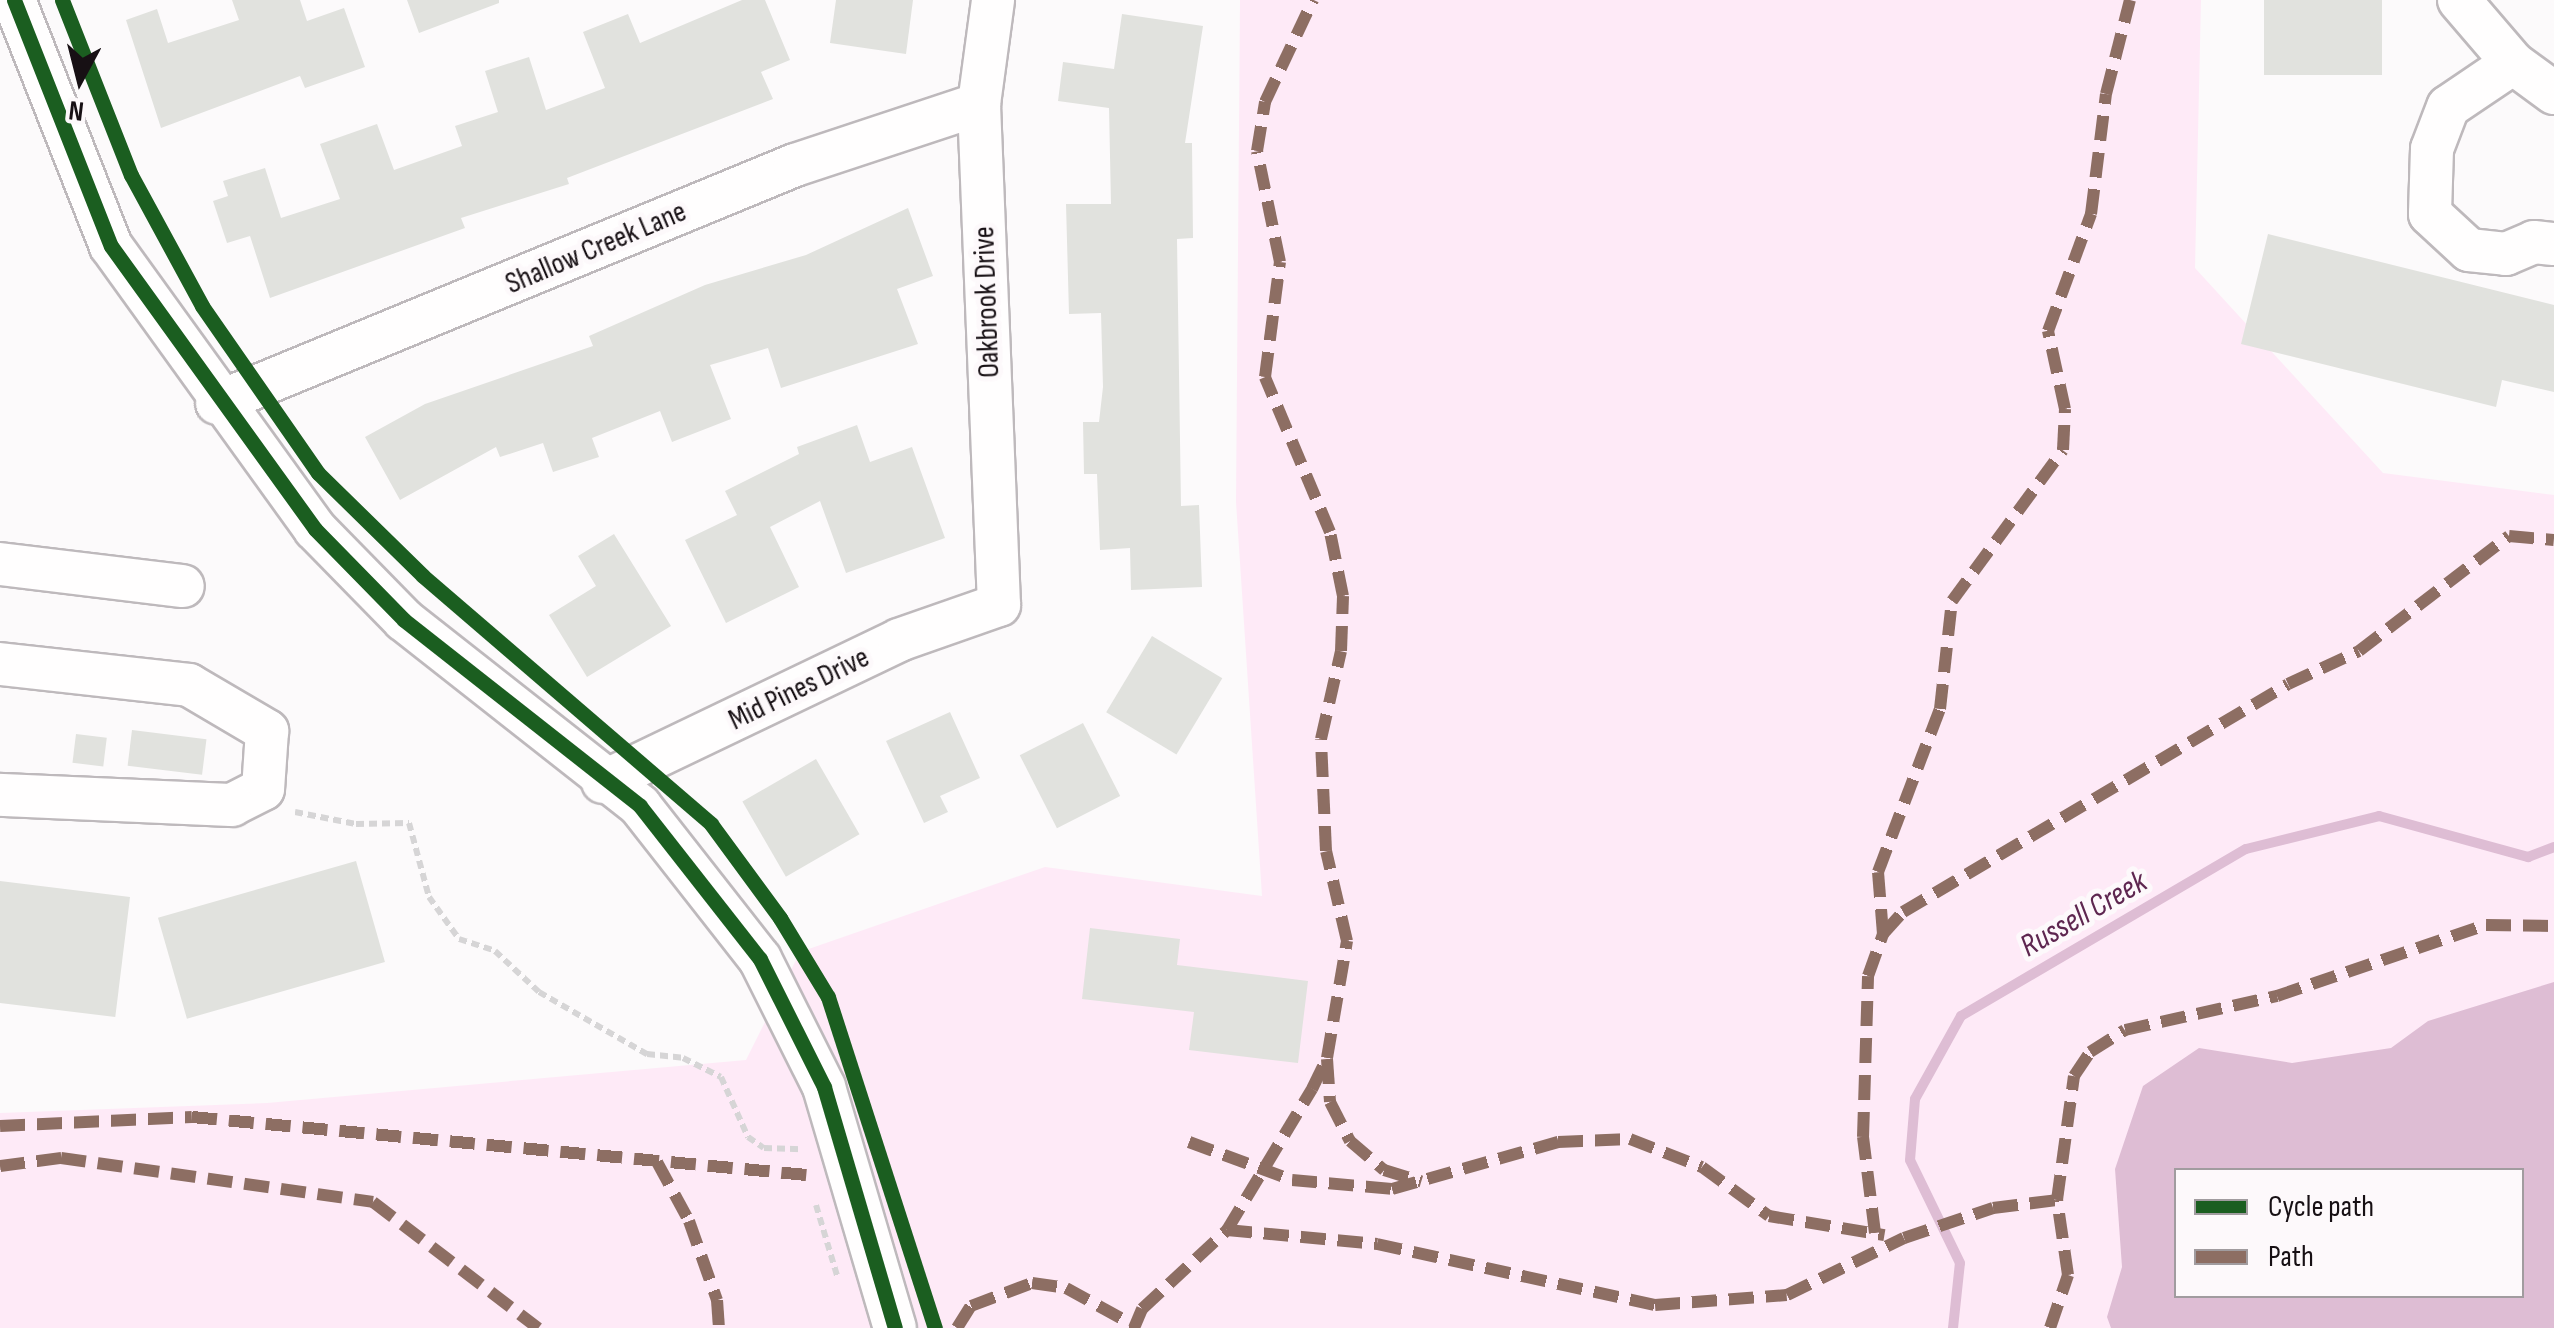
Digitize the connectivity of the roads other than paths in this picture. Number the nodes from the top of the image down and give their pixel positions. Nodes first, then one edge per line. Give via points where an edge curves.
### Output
1 (14, 0) edge
2 (993, 0) edge
3 (2459, 0) edge
4 (2513, 63) junction
5 (2554, 93) edge
6 (979, 104) junction
7 (2554, 244) edge
8 (217, 403) junction
9 (0, 564) edge
10 (183, 586) dead end
11 (999, 605) joint
12 (0, 664) edge
13 (603, 782) junction
14 (0, 795) edge
15 (895, 1328) edge

1 - 8 street via 111,246
2 - 6 street, Oakbrook Drive
3 - 4 street
4 - 5 street
4 - 7 street via 2448,107 2432,149 2430,214 2468,250 2506,254 2534,242
6 - 8 street, Shallow Creek Lane via 794,166
6 - 11 street, Oakbrook Drive
8 - 13 street via 315,529 404,620 531,714
9 - 10 street
11 - 13 street, Mid Pines Drive via 899,640
12 - 14 street via 189,685 266,731 263,788 232,805
13 - 15 street via 640,806 760,959 824,1087

